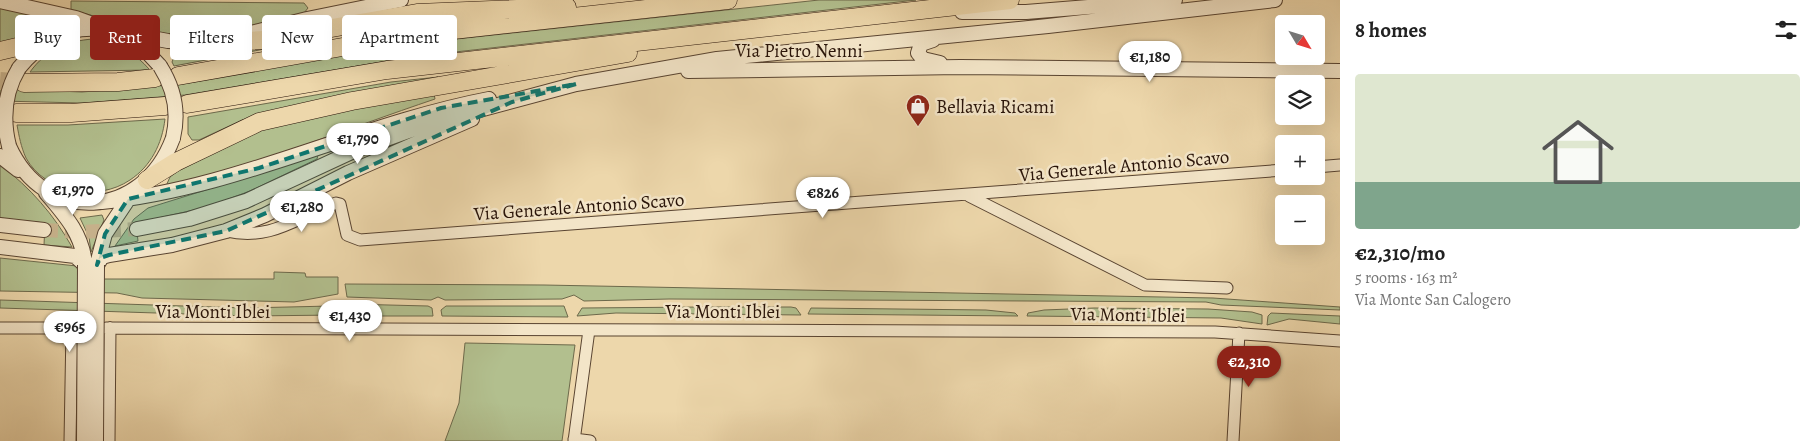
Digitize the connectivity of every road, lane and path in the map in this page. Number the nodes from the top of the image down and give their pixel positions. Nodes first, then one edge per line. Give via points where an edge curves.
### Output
1 (401, 0) edge
2 (687, 0) edge
3 (728, 0) edge
4 (1010, 0) edge
5 (1175, 0) edge
6 (1230, 0) edge
7 (1275, 0) edge
8 (0, 1) edge
9 (1258, 2) junction
10 (889, 13) junction
11 (90, 23) edge
12 (786, 24) junction
13 (252, 32) edge
14 (950, 35) junction
15 (252, 41) edge
16 (15, 47) edge
17 (0, 51) edge
18 (31, 60) edge
19 (149, 60) edge
20 (960, 66) junction
21 (1340, 71) edge
22 (158, 72) junction
23 (638, 73) junction
24 (21, 75) junction
25 (178, 76) dead end
26 (576, 84) junction
27 (512, 102) junction
28 (186, 104) dead end
29 (165, 106) dead end
30 (16, 113) dead end
31 (4, 151) edge
32 (1340, 165) edge
33 (1325, 166) edge
34 (1275, 171) edge
35 (34, 182) junction
36 (137, 190) junction
37 (967, 195) junction
38 (0, 225) edge
39 (137, 229) tunnel mouth
40 (44, 230) tunnel mouth
41 (226, 231) junction
42 (0, 247) edge
43 (91, 265) junction
44 (1227, 288) dead end
45 (0, 328) edge
46 (589, 330) junction
47 (1239, 333) junction
48 (1340, 341) edge
49 (574, 440) edge
50 (70, 441) edge
51 (84, 441) edge
52 (96, 441) edge
53 (109, 441) edge
54 (590, 441) edge
55 (1233, 441) edge

1 - 13 street
2 - 15 main road via 417,13
3 - 25 main road via 453,30
4 - 10 main road
5 - 10 street via 1005,13
6 - 9 street
7 - 9 street
8 - 11 street
9 - 14 street
10 - 12 main road
12 - 28 main road via 387,70
12 - 36 main road via 352,100 259,122 192,153
14 - 20 street, Via Pietro Nenni via 923,42 918,53 926,61
14 - 23 street via 717,59
16 - 17 main road
18 - 24 street
19 - 22 street
20 - 21 street, Via Pietro Nenni
20 - 23 street, Via Pietro Nenni
22 - 24 main road via 118,82
22 - 36 street, bridge via 171,89 175,107 173,138 165,158
23 - 26 street
24 - 31 street, bridge via 8,88
26 - 27 street
26 - 36 street via 441,108 167,193
27 - 39 street via 387,138 215,212
27 - 41 street via 348,173
29 - 30 main road via 72,113
31 - 35 street
32 - 33 street
34 - 37 street, Via Generale Antonio Scavo
35 - 36 street via 74,201 102,202
35 - 43 street via 73,226
36 - 43 street via 105,234
37 - 41 street, Via Generale Antonio Scavo via 360,240 347,235 344,213 336,203 274,231 241,234
37 - 44 street via 1137,282 1154,286
38 - 40 street
41 - 43 street via 172,245 109,255
42 - 43 street via 74,256
43 - 51 street, bridge
43 - 52 street, bridge
45 - 50 street via 74,328
46 - 47 street, Via Monti Iblei
46 - 49 street
46 - 53 street, Via Monti Iblei via 108,328
47 - 48 street, Via Monti Iblei
47 - 55 street
49 - 54 street

